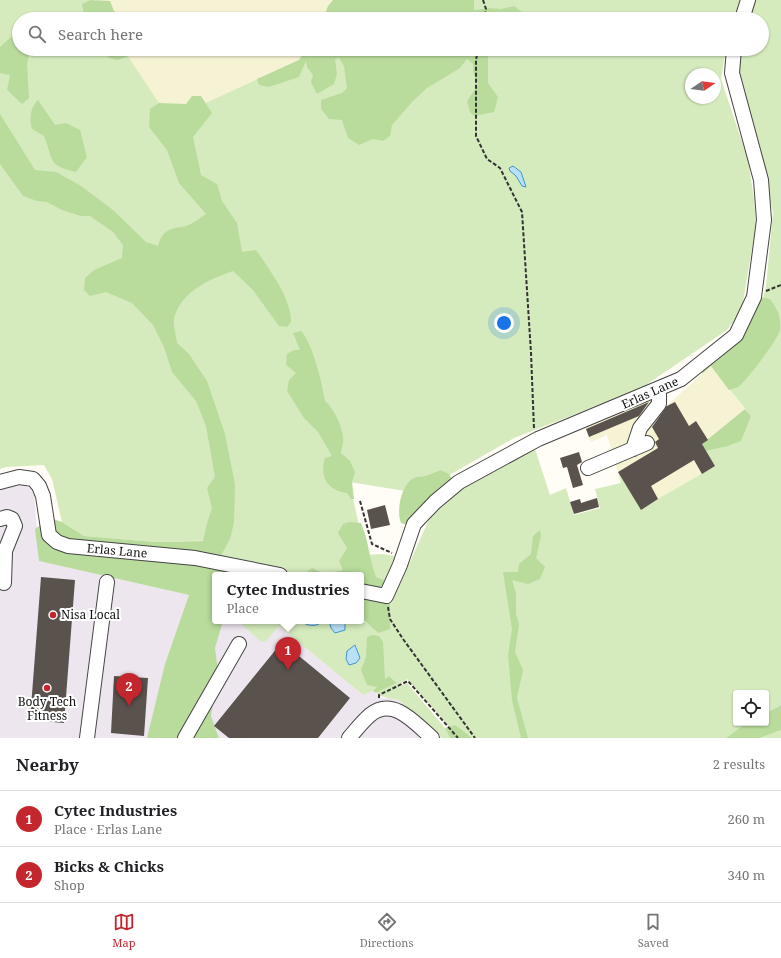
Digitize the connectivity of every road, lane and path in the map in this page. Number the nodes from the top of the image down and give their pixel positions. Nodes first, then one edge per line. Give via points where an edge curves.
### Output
1 (483, 0) edge
2 (748, 0) edge
3 (485, 12) edge
4 (744, 12) edge
5 (477, 56) edge
6 (733, 56) edge
7 (659, 389) junction
8 (538, 439) junction
9 (647, 443) dead end
10 (633, 449) junction
11 (588, 468) dead end
12 (0, 482) edge
13 (360, 501) dead end
14 (0, 519) edge
15 (3, 551) edge
16 (402, 561) junction
17 (265, 572) edge
18 (107, 582) dead end
19 (4, 583) dead end
20 (364, 592) edge
21 (386, 596) junction
22 (239, 644) dead end
23 (380, 709) junction
24 (87, 738) edge
25 (185, 738) edge
26 (349, 738) edge
27 (432, 738) edge
28 (458, 738) edge
29 (475, 738) edge

1 - 3 path
2 - 4 street
5 - 8 path via 476,136 487,159 500,168 522,212 534,429
6 - 7 street, Erlas Lane via 732,73 760,180 764,220 754,297 736,335 681,379
7 - 8 street, Erlas Lane
7 - 10 street via 659,404 640,428
8 - 16 street, Erlas Lane via 459,482 435,502 414,524
9 - 10 street
10 - 11 street
12 - 17 street, Erlas Lane via 19,477 33,478 43,496 49,535 57,542 68,546 195,558
13 - 16 path via 372,544 397,554
14 - 15 street via 12,519 15,526
15 - 19 street
16 - 21 street, Erlas Lane
18 - 24 street
20 - 21 street
21 - 29 path via 390,619
22 - 25 street
23 - 26 street via 370,715
23 - 27 street via 402,711
23 - 28 path via 379,695 408,681

